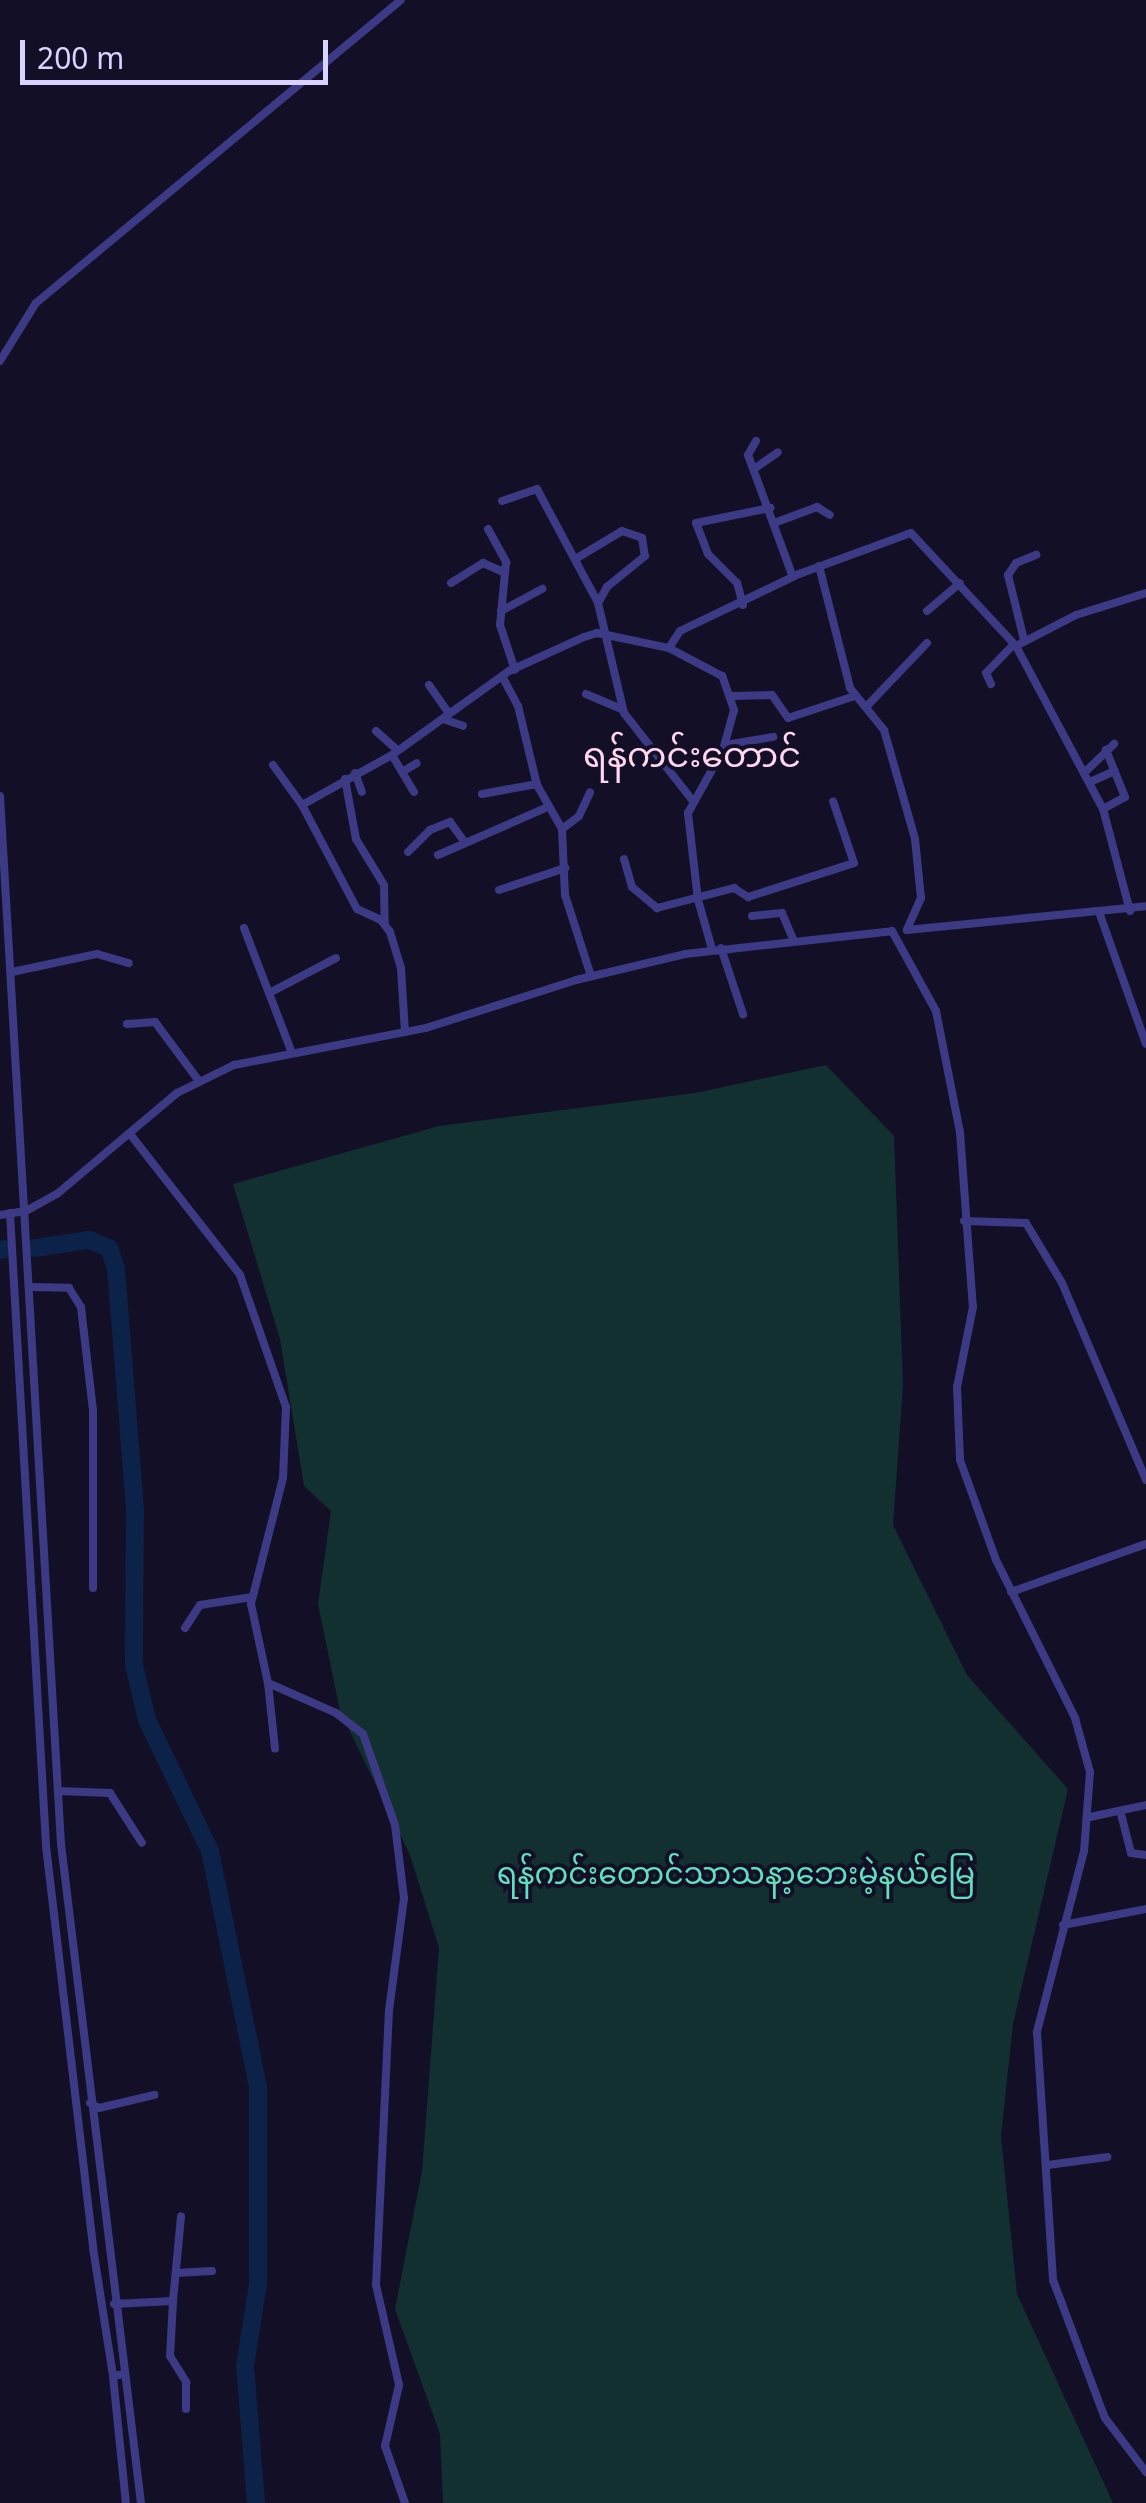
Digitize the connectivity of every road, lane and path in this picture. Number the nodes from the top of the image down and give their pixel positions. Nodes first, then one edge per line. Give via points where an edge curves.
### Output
1 (401, 0) edge
2 (0, 361) edge
3 (756, 441) dead end
4 (778, 452) dead end
5 (754, 469) junction
6 (502, 501) dead end
7 (770, 508) junction
8 (830, 515) dead end
9 (774, 523) junction
10 (488, 529) dead end
11 (1036, 555) dead end
12 (577, 558) junction
13 (819, 566) junction
14 (505, 572) junction
15 (793, 577) junction
16 (451, 583) dead end
17 (960, 583) junction
18 (542, 589) dead end
19 (1146, 593) edge
20 (598, 604) junction
21 (743, 604) junction
22 (501, 611) junction
23 (927, 611) dead end
24 (605, 635) junction
25 (1024, 640) junction
26 (927, 643) dead end
27 (1015, 645) junction
28 (670, 648) junction
29 (515, 670) junction
30 (502, 676) junction
31 (991, 684) dead end
32 (429, 685) dead end
33 (586, 694) dead end
34 (732, 696) junction
35 (855, 696) junction
36 (867, 706) junction
37 (622, 709) junction
38 (446, 717) junction
39 (463, 726) dead end
40 (376, 730) dead end
41 (774, 736) dead end
42 (725, 745) junction
43 (394, 752) junction
44 (417, 763) dead end
45 (272, 765) dead end
46 (1115, 771) junction
47 (402, 772) junction
48 (354, 773) junction
49 (1084, 773) junction
50 (345, 779) junction
51 (1090, 782) junction
52 (537, 784) junction
53 (362, 792) dead end
54 (414, 792) dead end
55 (590, 792) dead end
56 (482, 794) dead end
57 (0, 796) edge
58 (693, 801) junction
59 (833, 801) dead end
60 (302, 805) junction
61 (548, 807) junction
62 (1103, 809) junction
63 (562, 829) junction
64 (464, 841) junction
65 (408, 852) dead end
66 (438, 855) dead end
67 (624, 860) dead end
68 (566, 868) junction
69 (499, 890) dead end
70 (698, 900) junction
71 (1146, 906) edge
72 (1130, 910) junction
73 (1099, 912) junction
74 (752, 916) dead end
75 (385, 924) junction
76 (244, 928) dead end
77 (892, 930) junction
78 (907, 930) junction
79 (793, 938) junction
80 (716, 949) junction
81 (336, 958) dead end
82 (129, 962) dead end
83 (12, 972) junction
84 (591, 976) junction
85 (273, 991) junction
86 (743, 1014) dead end
87 (127, 1024) dead end
88 (405, 1032) junction
89 (1146, 1044) edge
90 (292, 1052) junction
91 (198, 1081) junction
92 (130, 1134) junction
93 (25, 1211) junction
94 (8, 1214) edge
95 (964, 1221) junction
96 (30, 1286) junction
97 (1146, 1480) edge
98 (1146, 1544) edge
99 (93, 1588) dead end
100 (1012, 1592) junction
101 (252, 1597) junction
102 (185, 1628) dead end
103 (268, 1683) junction
104 (49, 1744) junction
105 (275, 1749) dead end
106 (58, 1790) junction
107 (1146, 1805) edge
108 (1121, 1814) junction
109 (1090, 1817) junction
110 (142, 1843) dead end
111 (1146, 1854) edge
112 (1146, 1910) edge
113 (1063, 1925) junction
114 (154, 2095) dead end
115 (90, 2103) junction
116 (1107, 2157) dead end
117 (1048, 2166) junction
118 (181, 2216) dead end
119 (212, 2271) dead end
120 (176, 2273) junction
121 (107, 2286) junction
122 (173, 2301) junction
123 (114, 2304) junction
124 (119, 2375) junction
125 (186, 2409) dead end
126 (1146, 2472) edge
127 (126, 2503) edge
128 (141, 2503) edge
129 (405, 2503) edge

1 - 2 street via 36,303
3 - 5 street via 748,454
4 - 5 street
5 - 7 street
6 - 12 street via 538,489
7 - 9 street
7 - 21 street via 696,523 708,554 737,583
8 - 9 street via 812,508
9 - 15 street
10 - 14 street
11 - 25 street via 1016,563 1008,576
12 - 20 street
12 - 20 street via 622,532 642,538 646,556 607,587
13 - 15 street
13 - 17 street via 911,533
13 - 35 street
14 - 16 street via 483,563
14 - 22 street
15 - 21 street
17 - 23 street
17 - 27 street
18 - 22 street
19 - 25 street
20 - 24 street
21 - 28 street via 686,626
22 - 29 street
24 - 28 street
24 - 29 street via 584,637
24 - 37 street
25 - 27 street
26 - 36 street
27 - 31 street via 986,673
27 - 49 street
28 - 34 street via 713,668
29 - 30 street
30 - 38 street
30 - 52 street via 518,706
32 - 38 street
33 - 37 street
34 - 35 street via 772,696 788,718
34 - 42 street
35 - 36 street
36 - 78 street via 890,746 918,854 920,906
37 - 58 street
38 - 39 street
38 - 43 street
40 - 43 street
41 - 42 street
42 - 58 street
43 - 47 street
43 - 48 street
44 - 47 street
45 - 60 street
46 - 49 street via 1110,747
46 - 51 street
46 - 62 street via 1125,798
47 - 54 street
48 - 50 street
48 - 53 street
49 - 51 street
50 - 60 street
50 - 75 street via 356,839 384,885
51 - 62 street
52 - 56 street
52 - 61 street
55 - 63 street via 579,816
57 - 83 street
58 - 70 street via 688,826
59 - 70 street via 854,862 748,897 734,888
60 - 75 street via 357,909
61 - 63 street
61 - 64 street
62 - 72 street
63 - 68 street
64 - 65 street via 450,822 430,830
64 - 66 street
67 - 70 street via 632,888 652,906
68 - 69 street
68 - 84 street via 565,895
70 - 80 street
71 - 72 street
72 - 73 street
73 - 78 street
73 - 89 street
74 - 79 street via 782,913
75 - 88 street via 401,968
76 - 85 street
77 - 78 street
77 - 79 street
77 - 95 street via 928,990 944,1043 960,1132
79 - 80 street
80 - 84 street
80 - 86 street
81 - 85 street
82 - 83 street via 97,954
83 - 93 street
84 - 88 street
85 - 90 street
87 - 91 street via 155,1022
88 - 90 street
90 - 91 street
91 - 92 street
92 - 93 street
92 - 101 street via 240,1275 286,1407 283,1478
93 - 94 street
93 - 96 street
94 - 104 street
95 - 97 street via 998,1217 1026,1223 1034,1234
95 - 100 street via 973,1308 957,1387 960,1460
96 - 99 street via 70,1288 81,1307 93,1411
96 - 104 street
98 - 100 street
100 - 109 street via 1076,1718 1090,1772
101 - 102 street via 200,1605
101 - 103 street
103 - 105 street
103 - 129 street via 336,1713 363,1734 387,1793 400,1854 404,1898 389,2010 376,2285 399,2385 385,2446
104 - 106 street
104 - 121 street via 46,1846
106 - 110 street via 110,1793
106 - 115 street
107 - 108 street
108 - 109 street
108 - 111 street via 1131,1853
109 - 113 street
112 - 113 street
113 - 117 street via 1036,2032
114 - 115 street via 99,2108
115 - 121 street
116 - 117 street
117 - 126 street via 1053,2280 1104,2418
118 - 120 street
119 - 120 street
120 - 122 street
121 - 123 street
121 - 124 street
122 - 123 street
122 - 125 street via 170,2356 187,2386
123 - 124 street
124 - 127 street
124 - 128 street

